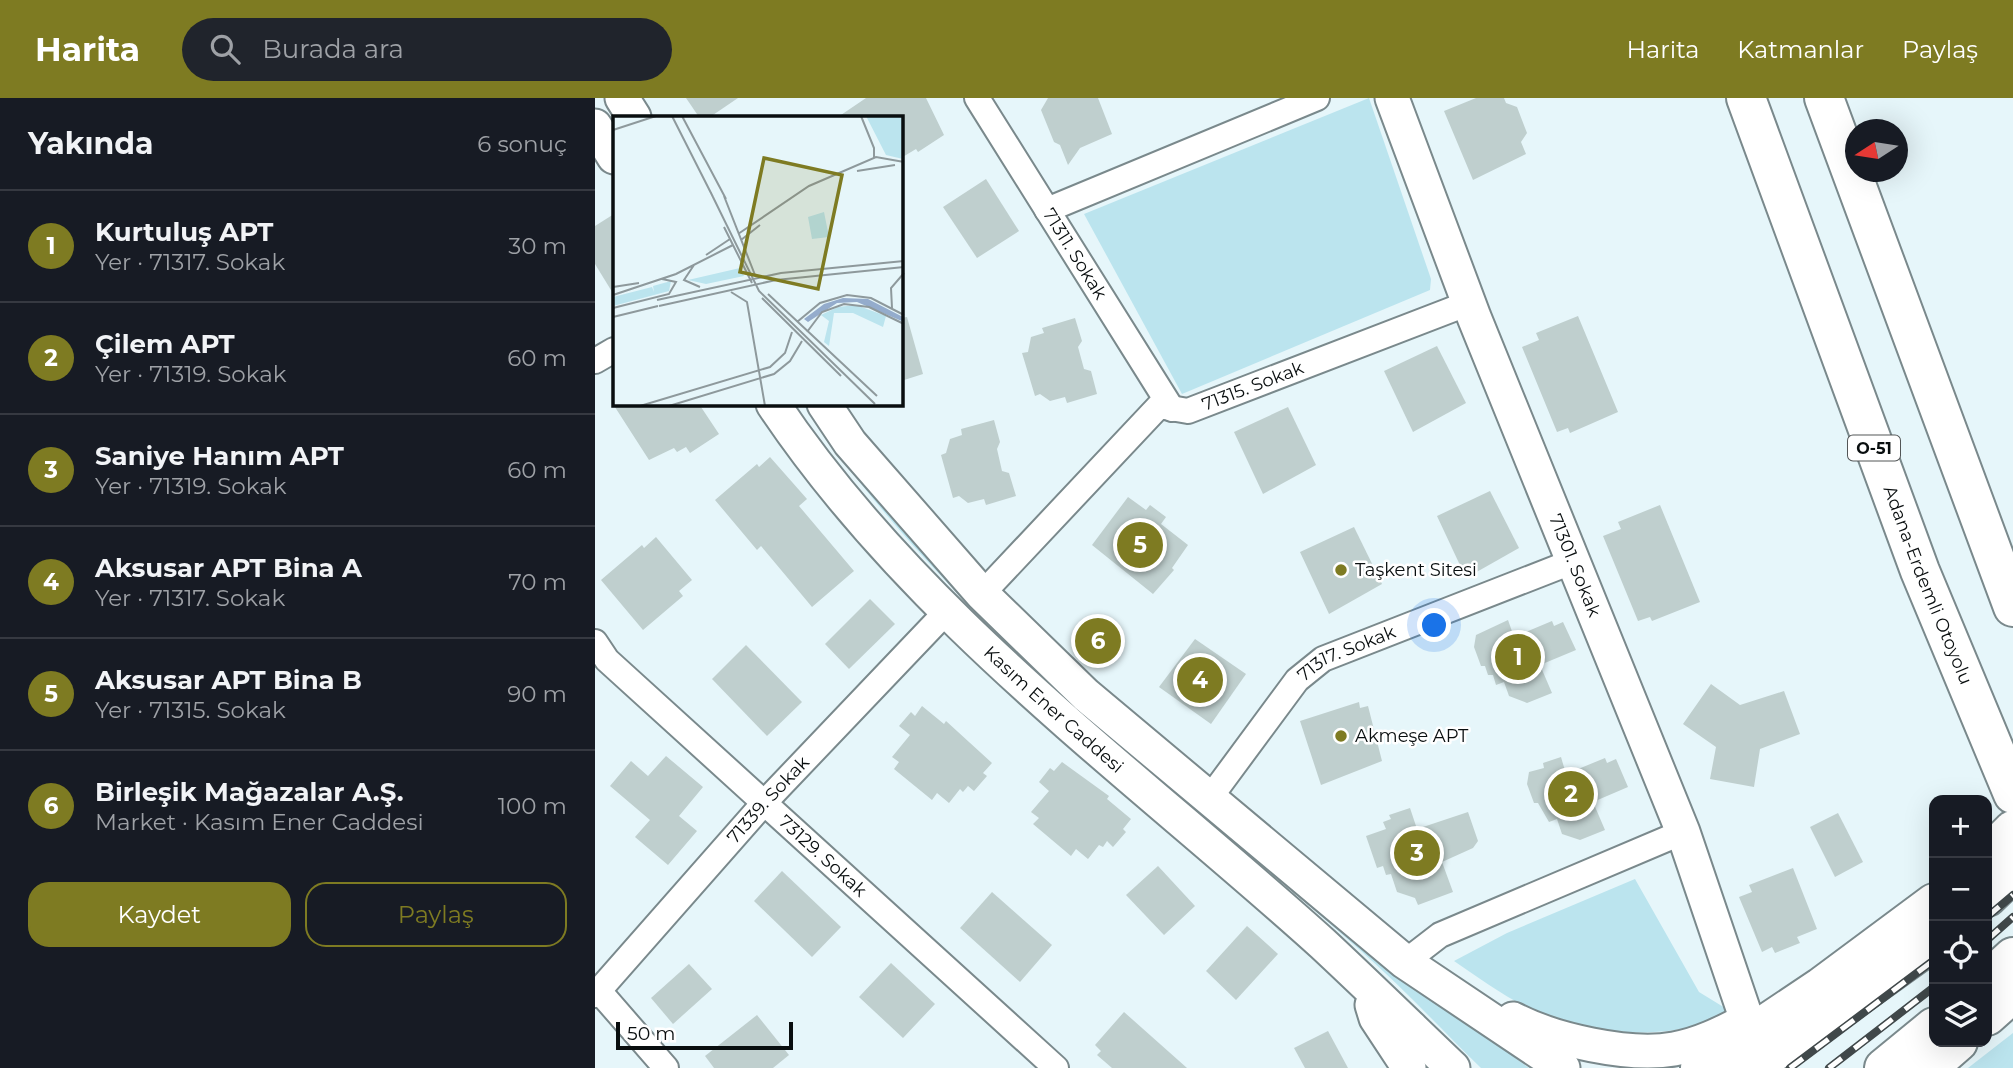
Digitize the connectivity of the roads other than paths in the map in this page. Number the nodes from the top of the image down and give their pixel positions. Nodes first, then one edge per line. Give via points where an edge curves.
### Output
1 (622, 98) edge
2 (977, 98) edge
3 (1317, 98) edge
4 (1392, 98) edge
5 (1746, 98) edge
6 (1824, 98) edge
7 (633, 116) edge
8 (595, 126) edge
9 (613, 155) edge
10 (1047, 210) junction
11 (1469, 303) junction
12 (613, 351) edge
13 (595, 361) edge
14 (774, 406) edge
15 (825, 406) edge
16 (1172, 409) junction
17 (1574, 561) junction
18 (982, 594) junction
19 (2013, 607) edge
20 (947, 611) junction
21 (595, 642) edge
22 (2013, 794) edge
23 (1209, 799) junction
24 (764, 803) junction
25 (2013, 830) edge
26 (1683, 832) junction
27 (1992, 851) edge
28 (2013, 872) edge
29 (1992, 892) edge
30 (1929, 907) edge
31 (1929, 945) edge
32 (2013, 957) edge
33 (1405, 962) junction
34 (1992, 976) edge
35 (1366, 986) junction
36 (597, 993) edge
37 (2013, 993) edge
38 (1992, 1012) edge
39 (1929, 1031) edge
40 (1749, 1041) edge
41 (1952, 1047) edge
42 (666, 1068) edge
43 (1056, 1068) edge
44 (1409, 1068) edge
45 (1453, 1068) edge
46 (1563, 1068) edge
47 (1700, 1068) edge
48 (1884, 1068) edge
49 (1928, 1068) edge

1 - 7 main road
2 - 10 street, 71311. Sokak
3 - 10 street
4 - 11 main road, 71301. Sokak
5 - 22 main road, Adana-Erdemli Otoyolu / O-51 via 1920,571
6 - 19 main road
8 - 9 main road
10 - 16 street, 71311. Sokak
11 - 16 street, 71315. Sokak via 1188,411
11 - 17 main road, 71301. Sokak
12 - 13 street
14 - 20 main road, Kasım Ener Caddesi via 814,465
15 - 18 main road, Kasım Ener Caddesi via 850,443
16 - 18 street, 71315. Sokak via 1159,406
17 - 23 street, 71317. Sokak via 1323,659 1297,680
17 - 26 main road, 71301. Sokak
18 - 23 main road, Kasım Ener Caddesi via 1086,695
20 - 24 street, 71339. Sokak
20 - 35 main road, Kasım Ener Caddesi
21 - 24 street, 73129. Sokak via 607,660
23 - 33 main road, Kasım Ener Caddesi
24 - 36 street, 71339. Sokak
24 - 43 street, 73129. Sokak
25 - 27 main road
26 - 33 street via 1440,935
26 - 40 main road, 71301. Sokak
28 - 29 main road
30 - 40 main road
31 - 40 main road via 1814,1027
32 - 34 main road
33 - 40 main road via 1520,1023 1571,1041 1672,1049 1717,1037
33 - 46 main road
35 - 44 main road via 1376,1018
35 - 45 main road, Kasım Ener Caddesi
36 - 42 street
37 - 38 main road
39 - 48 main road
40 - 47 main road
41 - 49 main road

